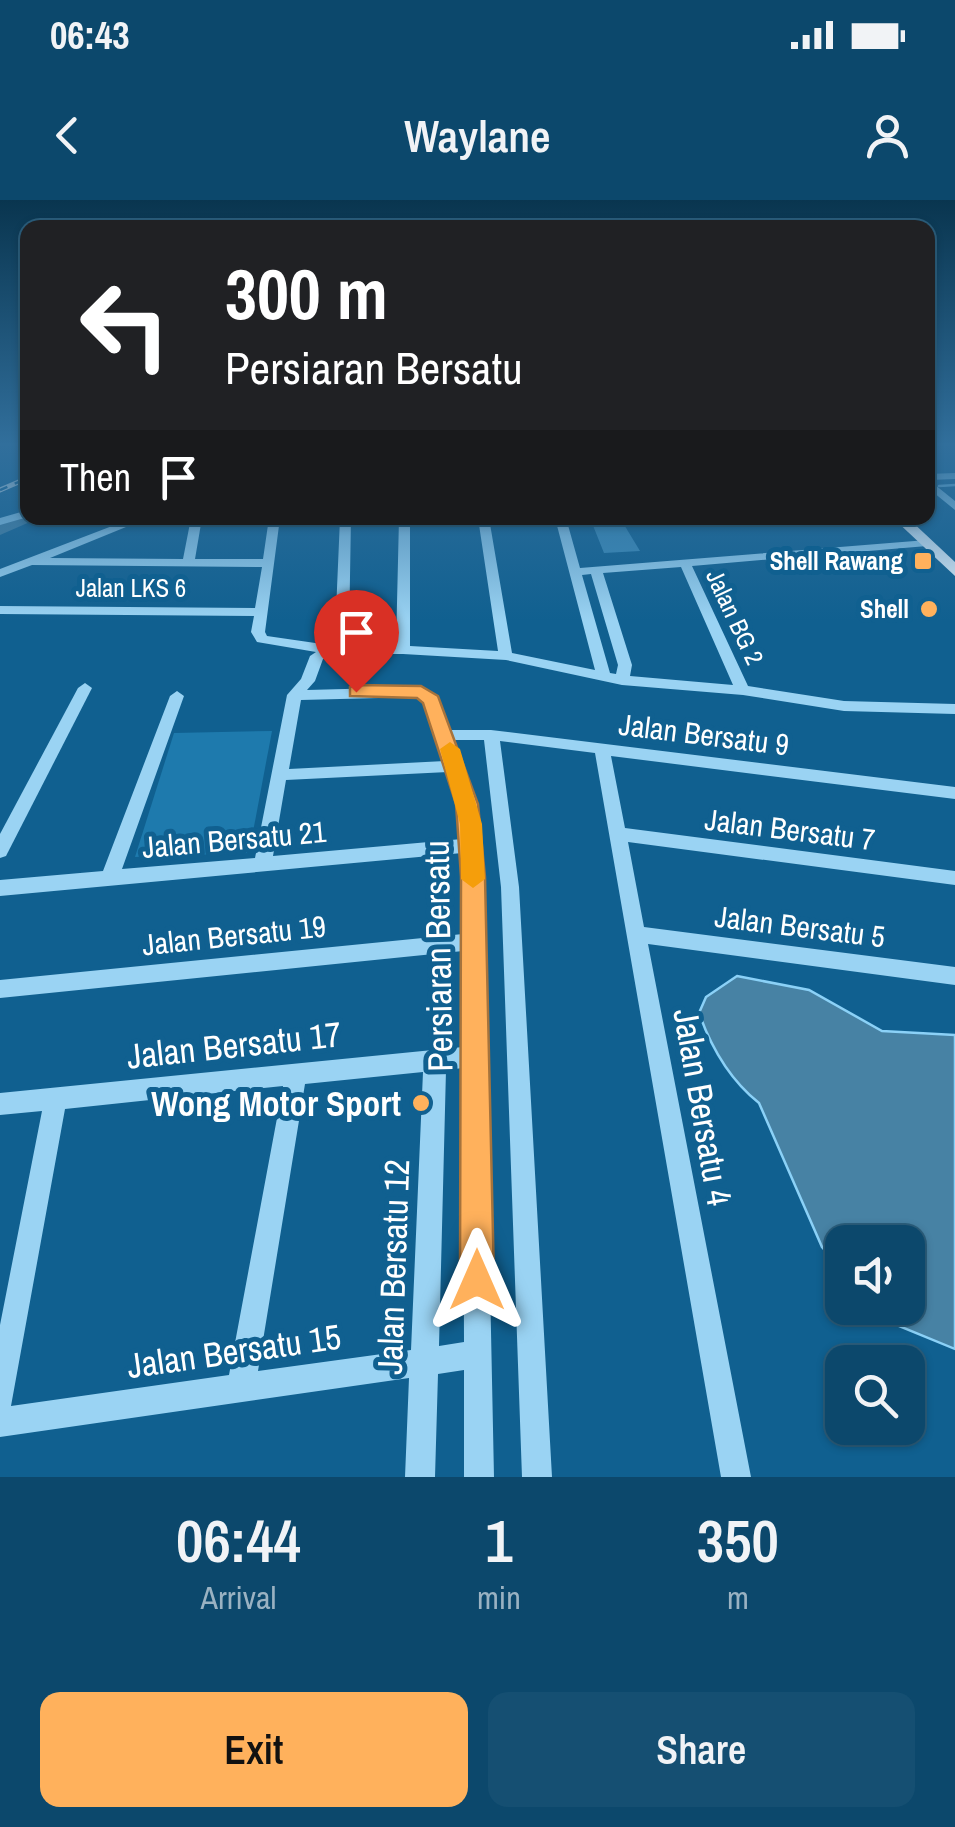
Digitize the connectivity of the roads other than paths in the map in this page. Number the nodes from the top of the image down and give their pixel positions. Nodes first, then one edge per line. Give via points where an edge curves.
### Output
1 (124, 525) edge
2 (195, 525) edge
3 (274, 525) edge
4 (346, 525) edge
5 (405, 525) edge
6 (485, 525) edge
7 (562, 525) edge
8 (908, 525) edge
9 (920, 525) edge
10 (927, 543) junction
11 (955, 556) edge
12 (29, 562) junction
13 (188, 562) junction
14 (269, 563) junction
15 (685, 563) junction
16 (596, 570) junction
17 (955, 570) edge
18 (576, 572) junction
19 (0, 573) edge
20 (0, 610) edge
21 (261, 612) junction
22 (333, 650) junction
23 (404, 650) junction
24 (506, 656) junction
25 (604, 676) junction
26 (622, 680) junction
27 (85, 688) dead end
28 (743, 690) junction
29 (178, 696) dead end
30 (294, 696) junction
31 (955, 709) edge
32 (446, 735) junction
33 (491, 735) junction
34 (602, 749) junction
35 (455, 766) junction
36 (280, 775) junction
37 (955, 793) edge
38 (618, 834) junction
39 (472, 845) junction
40 (0, 850) edge
41 (263, 864) junction
42 (110, 878) junction
43 (955, 878) edge
44 (0, 888) edge
45 (636, 934) junction
46 (474, 941) junction
47 (955, 976) edge
48 (0, 989) edge
49 (475, 1056) junction
50 (436, 1060) junction
51 (296, 1074) junction
52 (56, 1098) junction
53 (0, 1104) edge
54 (478, 1354) junction
55 (424, 1362) junction
56 (241, 1388) junction
57 (0, 1398) edge
58 (0, 1422) edge
59 (420, 1477) edge
60 (478, 1477) edge
61 (537, 1477) edge
62 (736, 1477) edge

1 - 12 street
2 - 13 street
3 - 14 street
4 - 22 street via 342,635
5 - 23 street
6 - 24 street
7 - 18 street
8 - 10 main road
9 - 11 main road
10 - 15 street
10 - 17 main road
12 - 13 street
12 - 19 street
13 - 14 street
14 - 21 street
15 - 16 street
15 - 28 street, Jalan BG 2
16 - 18 street
16 - 26 street via 625,665
18 - 25 street
20 - 21 street, Jalan LKS 6
21 - 22 street via 262,639
22 - 23 street
22 - 30 street via 317,656
23 - 24 street
24 - 25 street
25 - 26 street
26 - 28 street
27 - 40 street
28 - 31 street via 844,706
29 - 42 street
30 - 32 street, Persiaran Bersatu via 421,692 432,700
30 - 36 street
32 - 33 street, Jalan Bersatu 9
32 - 35 street, Persiaran Bersatu
33 - 34 street, Jalan Bersatu 9
33 - 61 street via 510,887
34 - 37 street, Jalan Bersatu 9
34 - 38 street, Jalan Bersatu 4
35 - 36 street
35 - 39 street, Persiaran Bersatu
36 - 41 street
38 - 43 street, Jalan Bersatu 7
38 - 45 street, Jalan Bersatu 4
39 - 41 street, Jalan Bersatu 21
39 - 46 street, Persiaran Bersatu
41 - 42 street, Jalan Bersatu 21
42 - 44 street, Jalan Bersatu 21
45 - 47 street, Jalan Bersatu 5
45 - 62 street, Jalan Bersatu 4
46 - 48 street, Jalan Bersatu 19
46 - 49 street, Persiaran Bersatu
49 - 50 street, Jalan Bersatu 17
49 - 54 street, Persiaran Bersatu
50 - 51 street, Jalan Bersatu 17
50 - 55 street, Jalan Bersatu 12
51 - 52 street, Jalan Bersatu 17
51 - 56 street
52 - 53 street, Jalan Bersatu 17
52 - 57 street
54 - 55 street, Jalan Bersatu 15
54 - 60 street, Persiaran Bersatu
55 - 56 street, Jalan Bersatu 15
55 - 59 street, Jalan Bersatu 12
56 - 58 street, Jalan Bersatu 15

